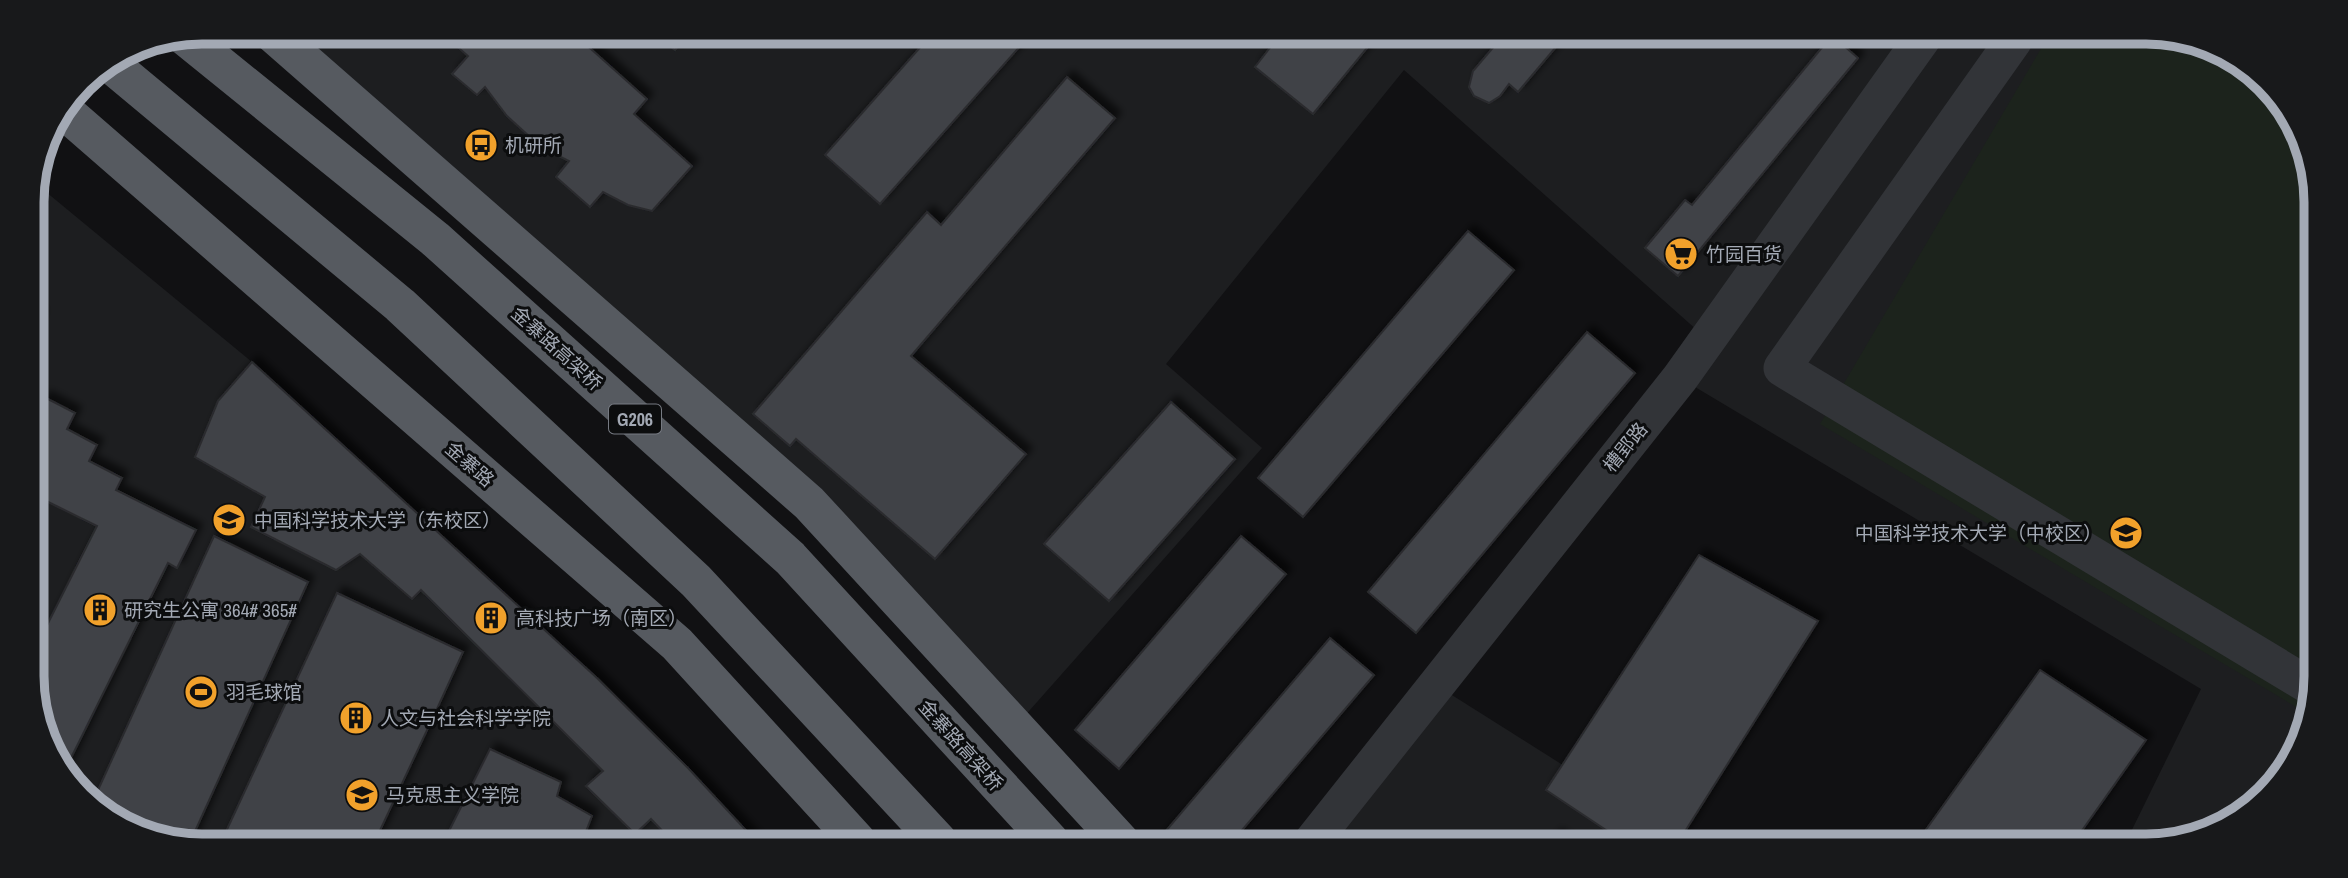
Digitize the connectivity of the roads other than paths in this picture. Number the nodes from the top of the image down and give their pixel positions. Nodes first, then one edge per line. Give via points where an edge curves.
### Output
1 (195, 44) edge
2 (285, 44) edge
3 (1918, 44) edge
4 (2011, 44) edge
5 (116, 69) edge
6 (69, 115) edge
7 (2304, 682) edge
8 (852, 834) edge
9 (931, 834) edge
10 (1044, 834) edge
11 (1114, 834) edge
12 (1318, 834) edge

1 - 10 highway, 金寨路高架桥 / G206 via 435,239 790,558
2 - 11 highway via 809,503
3 - 12 street, 槽郢路 via 1680,378
4 - 7 street via 1782,368
5 - 9 highway via 400,304 655,543
6 - 8 highway, 金寨路 via 677,644

